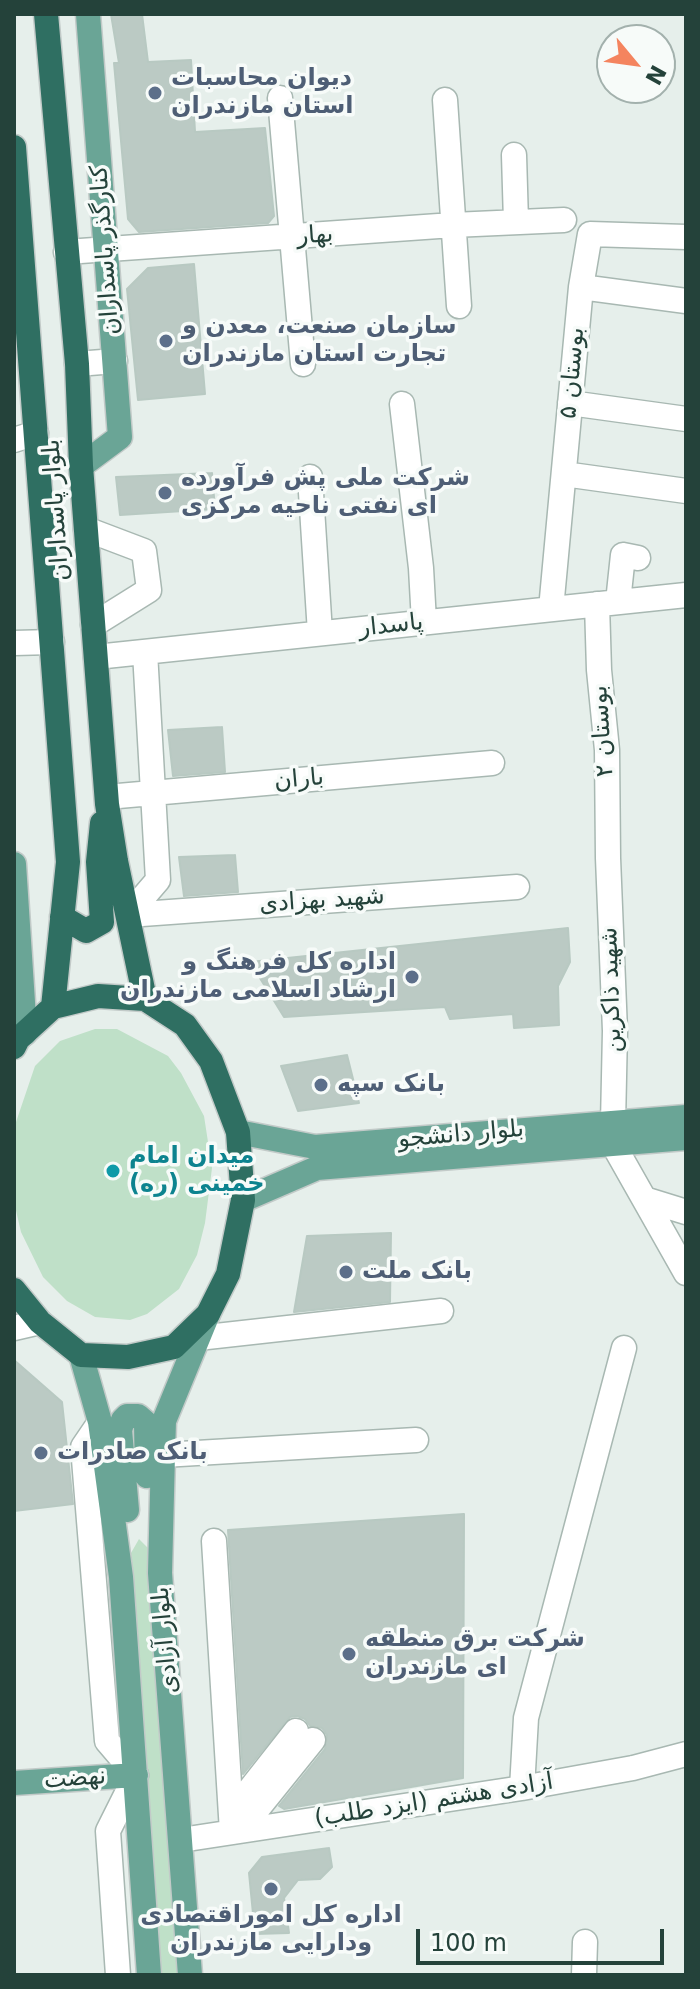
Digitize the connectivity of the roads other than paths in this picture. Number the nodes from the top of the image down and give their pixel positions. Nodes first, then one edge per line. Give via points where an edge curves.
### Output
1 (46, 14) edge
2 (88, 14) edge
3 (280, 98) dead end
4 (445, 100) dead end
5 (14, 150) edge
6 (514, 155) dead end
7 (564, 220) dead end
8 (516, 222) junction
9 (453, 225) junction
10 (292, 237) junction
11 (686, 237) edge
12 (106, 250) junction
13 (66, 252) junction
14 (581, 287) junction
15 (686, 301) edge
16 (459, 306) dead end
17 (21, 328) edge
18 (115, 361) junction
19 (77, 364) junction
20 (303, 364) dead end
21 (570, 403) junction
22 (402, 404) dead end
23 (686, 419) edge
24 (25, 437) edge
25 (81, 466) junction
26 (564, 474) junction
27 (310, 477) dead end
28 (686, 491) edge
29 (86, 529) junction
30 (638, 558) dead end
31 (686, 595) edge
32 (607, 603) junction
33 (551, 609) junction
34 (424, 622) junction
35 (93, 625) junction
36 (320, 633) junction
37 (52, 642) junction
38 (14, 643) edge
39 (145, 652) junction
40 (96, 657) junction
41 (492, 763) dead end
42 (153, 793) junction
43 (107, 800) junction
44 (608, 858) joint
45 (14, 864) edge
46 (517, 887) dead end
47 (128, 915) junction
48 (62, 917) junction
49 (145, 999) junction
50 (53, 1007) junction
51 (20, 1040) edge
52 (686, 1117) edge
53 (238, 1132) junction
54 (613, 1133) junction
55 (686, 1138) edge
56 (644, 1199) junction
57 (243, 1200) junction
58 (686, 1212) edge
59 (686, 1273) edge
60 (14, 1290) edge
61 (441, 1311) dead end
62 (208, 1314) junction
63 (40, 1322) junction
64 (14, 1328) edge
65 (198, 1338) junction
66 (624, 1348) dead end
67 (81, 1355) junction
68 (100, 1422) junction
69 (416, 1440) dead end
70 (163, 1455) junction
71 (214, 1541) dead end
72 (160, 1573) junction
73 (121, 1577) junction
74 (123, 1612) junction
75 (98, 1614) junction
76 (304, 1736) dead end
77 (686, 1754) edge
78 (136, 1775) junction
79 (14, 1783) edge
80 (522, 1788) junction
81 (236, 1825) junction
82 (181, 1840) junction
83 (585, 1942) dead end
84 (148, 1964) edge
85 (118, 1965) edge
86 (190, 1975) edge
87 (584, 1975) edge

1 - 13 highway, بلوار پاسداران
2 - 12 main road, کنارگذر پاسداران
3 - 10 street
4 - 9 street
5 - 17 highway, بلوار پاسداران
6 - 8 street
7 - 8 street, بهار
8 - 9 street, بهار
9 - 10 street, بهار
9 - 16 street
10 - 12 street, بهار
10 - 20 street
11 - 14 street, بوستان ۵ via 590,234
12 - 13 street, بهار
12 - 18 main road, کنارگذر پاسداران
13 - 19 highway, بلوار پاسداران
14 - 15 street
14 - 21 street, بوستان ۵
17 - 24 highway, بلوار پاسداران
18 - 19 street
18 - 25 main road, کنارگذر پاسداران via 120,437
19 - 25 highway, بلوار پاسداران
21 - 23 street
21 - 26 street, بوستان ۵
22 - 34 street
24 - 37 highway, بلوار پاسداران
25 - 29 highway, بلوار پاسداران
26 - 28 street
26 - 33 street, بوستان ۵
27 - 36 street
29 - 35 highway, بلوار پاسداران
29 - 35 street via 144,551 149,590
30 - 32 street, بوستان ۲ via 623,555
31 - 32 street, پاسدار
32 - 33 street, پاسدار
32 - 44 street, بوستان ۲ via 599,670 607,750
33 - 34 street, پاسدار
34 - 36 street, پاسدار
35 - 40 highway, بلوار پاسداران
36 - 39 street, پاسدار
37 - 38 street
37 - 48 highway, بلوار پاسداران via 68,862
39 - 40 street, پاسدار
39 - 42 street
40 - 43 highway, بلوار پاسداران
41 - 42 street, باران
42 - 43 street, باران
42 - 47 street via 158,880
43 - 47 highway, بلوار پاسداران
43 - 48 highway via 98,834 102,922 86,931
44 - 54 street, شهید ذاکرین
45 - 51 main road
46 - 47 street, شهید بهزادی
47 - 49 highway, بلوار پاسداران
48 - 50 highway, بلوار پاسداران
49 - 50 highway via 98,996
49 - 53 highway via 185,1025 211,1061
50 - 51 highway
52 - 54 main road, بلوار دانشجو
53 - 54 main road, بلوار دانشجو via 315,1147
53 - 57 highway
54 - 55 main road, بلوار دانشجو
54 - 56 street
54 - 57 main road, بلوار دانشجو via 317,1168
56 - 58 street
56 - 59 street
57 - 62 highway via 228,1274
60 - 63 highway
61 - 65 street
62 - 65 main road, بلوار آزادی
62 - 67 highway via 174,1347 128,1357
63 - 64 street
63 - 67 highway
65 - 70 main road, بلوار آزادی via 164,1421
66 - 80 street via 526,1718
67 - 68 main road, بلوار آزادی
68 - 73 main road, بلوار آزادی
68 - 75 street via 83,1447
69 - 70 street
70 - 72 main road, بلوار آزادی
71 - 81 street
72 - 73 main road via 146,1504 147,1428 133,1415 121,1425 127,1509
72 - 82 main road, بلوار آزادی
73 - 74 main road, بلوار آزادی
74 - 75 street
74 - 78 main road, بلوار آزادی
75 - 78 street via 107,1741
76 - 81 street via 259,1807
77 - 80 street, آزادی هشتم (ایزد طلب)
78 - 79 main road, نهضت
78 - 84 main road, بلوار آزادی
78 - 85 street via 108,1831
80 - 81 street, آزادی هشتم (ایزد طلب)
81 - 82 street, آزادی هشتم (ایزد طلب)
82 - 86 main road, بلوار آزادی
83 - 87 street
84 - 85 street

